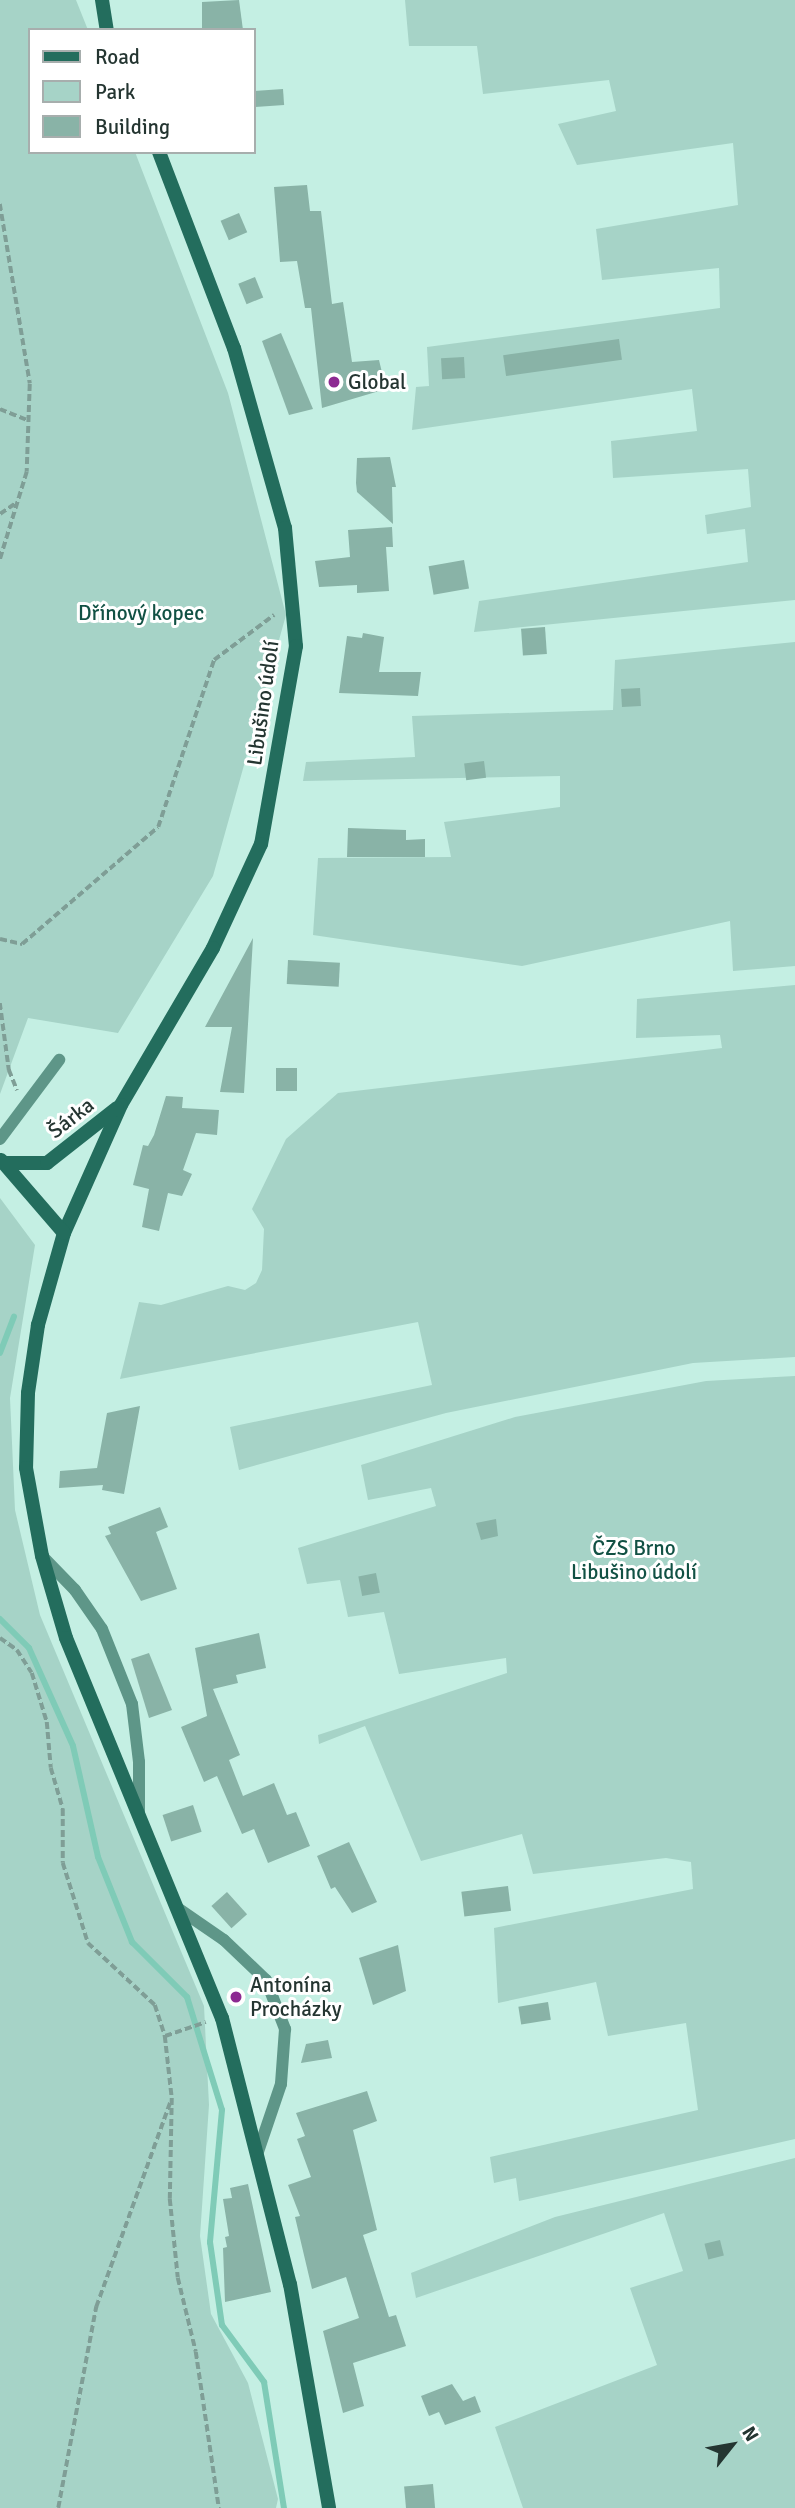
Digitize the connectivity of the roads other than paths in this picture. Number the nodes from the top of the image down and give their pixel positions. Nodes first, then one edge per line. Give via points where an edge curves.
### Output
1 (102, 0) edge
2 (107, 28) edge
3 (160, 154) edge
4 (59, 1060) dead end
5 (121, 1105) junction
6 (0, 1139) edge
7 (2, 1161) edge
8 (64, 1233) junction
9 (42, 1556) junction
10 (139, 1824) junction
11 (176, 1907) junction
12 (258, 2152) junction
13 (329, 2508) edge

1 - 2 street
3 - 5 street, Libušino údolí via 234,348 285,528 296,646 261,844 213,948
4 - 6 lane
5 - 7 street, Šárka via 47,1163
5 - 8 street, Libušino údolí
7 - 8 street, Šárka
8 - 9 street via 38,1325 27,1393 26,1468
9 - 10 street via 66,1638
9 - 10 lane via 75,1590 102,1629 132,1704 139,1762
10 - 11 street
11 - 12 street via 222,2018
11 - 12 lane via 224,1940 266,1980 285,2029 281,2084
12 - 13 street via 290,2284

